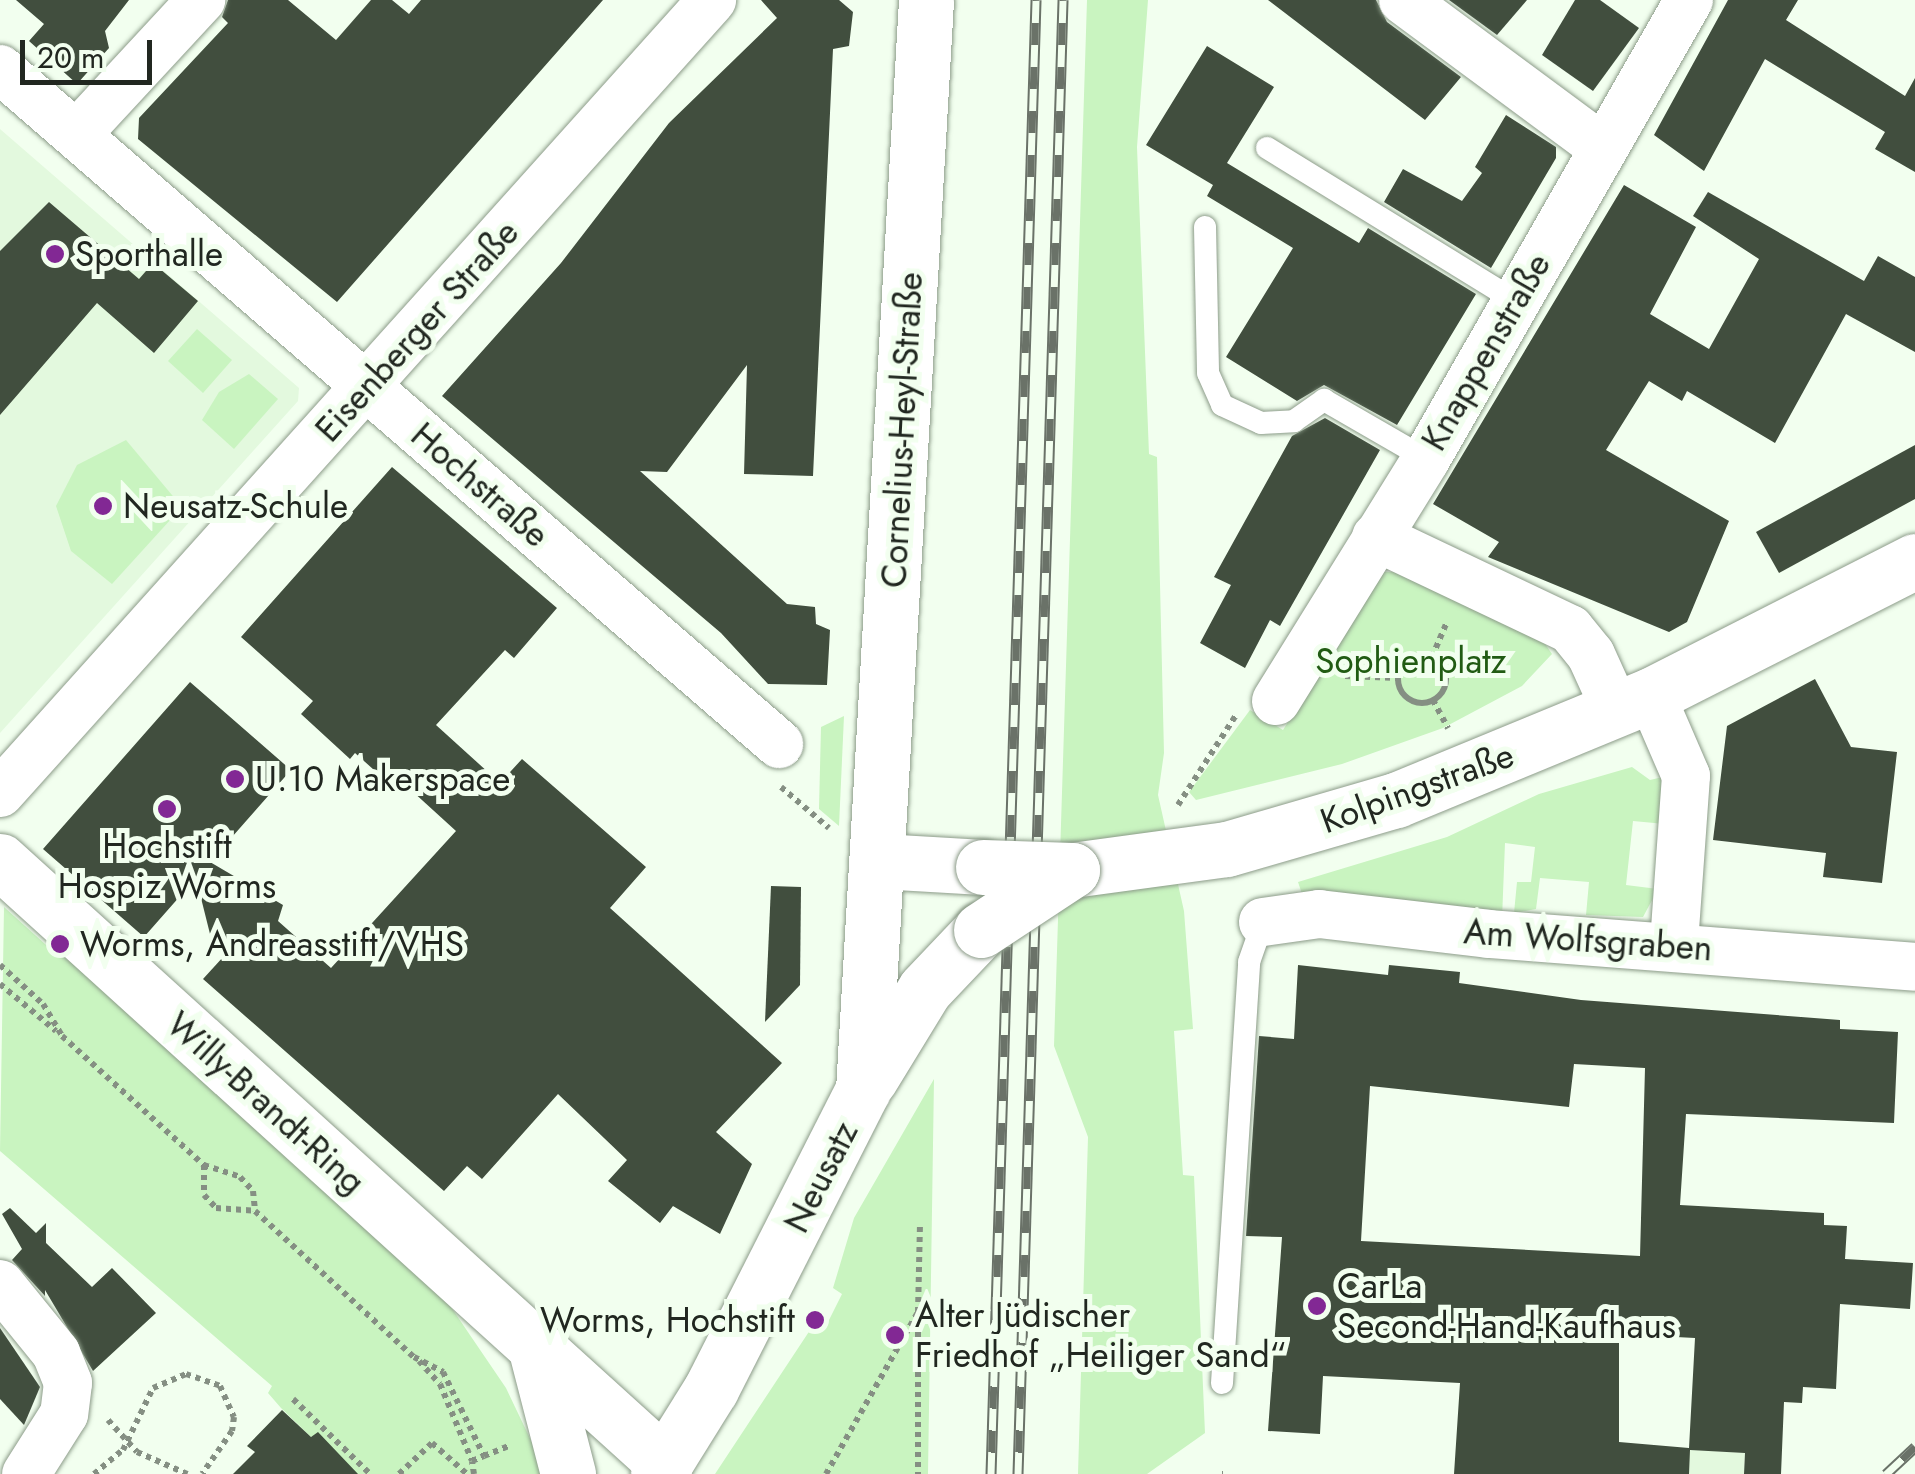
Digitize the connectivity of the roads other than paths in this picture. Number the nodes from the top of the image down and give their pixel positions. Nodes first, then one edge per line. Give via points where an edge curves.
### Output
1 (202, 0) edge
2 (712, 0) edge
3 (926, 0) edge
4 (1403, 0) edge
5 (1689, 0) edge
6 (0, 69) edge
7 (77, 134) junction
8 (1268, 148) dead end
9 (1602, 148) junction
10 (1205, 227) dead end
11 (1516, 301) junction
12 (368, 387) junction
13 (1426, 458) junction
14 (1376, 537) junction
15 (1915, 561) edge
16 (1276, 700) road end
17 (1634, 703) junction
18 (779, 744) road end
19 (0, 793) edge
20 (0, 861) edge
21 (880, 861) junction
22 (1072, 870) junction
23 (1263, 922) joint
24 (1674, 946) junction
25 (1915, 967) edge
26 (863, 1090) junction
27 (0, 1284) edge
28 (534, 1343) junction
29 (1222, 1382) dead end
30 (662, 1469) edge
31 (26, 1474) edge
32 (568, 1474) edge

1 - 7 street
2 - 12 street, Eisenberger Straße
3 - 21 street, Cornelius-Heyl-Straße
4 - 9 street
5 - 9 street, Knappenstraße
6 - 7 street, Hochstraße
7 - 12 street, Hochstraße
8 - 11 lane
9 - 11 street, Knappenstraße
10 - 13 lane via 1208,372 1222,405 1261,424 1294,421 1324,400
11 - 13 street, Knappenstraße
12 - 18 street, Hochstraße
12 - 19 street, Eisenberger Straße
13 - 14 street, Knappenstraße
14 - 16 street, Knappenstraße
14 - 17 street via 1570,628
15 - 17 street, Kolpingstraße
17 - 22 street, Kolpingstraße via 1360,812 1166,860
17 - 24 street via 1686,776
20 - 28 street, Willy-Brandt-Ring
21 - 22 street, Kolpingstraße, bridge
21 - 26 street, Neusatz
22 - 26 street, bridge via 982,930 925,989
23 - 24 street, Am Wolfsgraben via 1319,914
23 - 29 lane via 1249,962
24 - 25 street, Am Wolfsgraben
26 - 30 street, Neusatz
27 - 31 street via 56,1353 68,1398
28 - 30 street, Willy-Brandt-Ring
28 - 32 street

